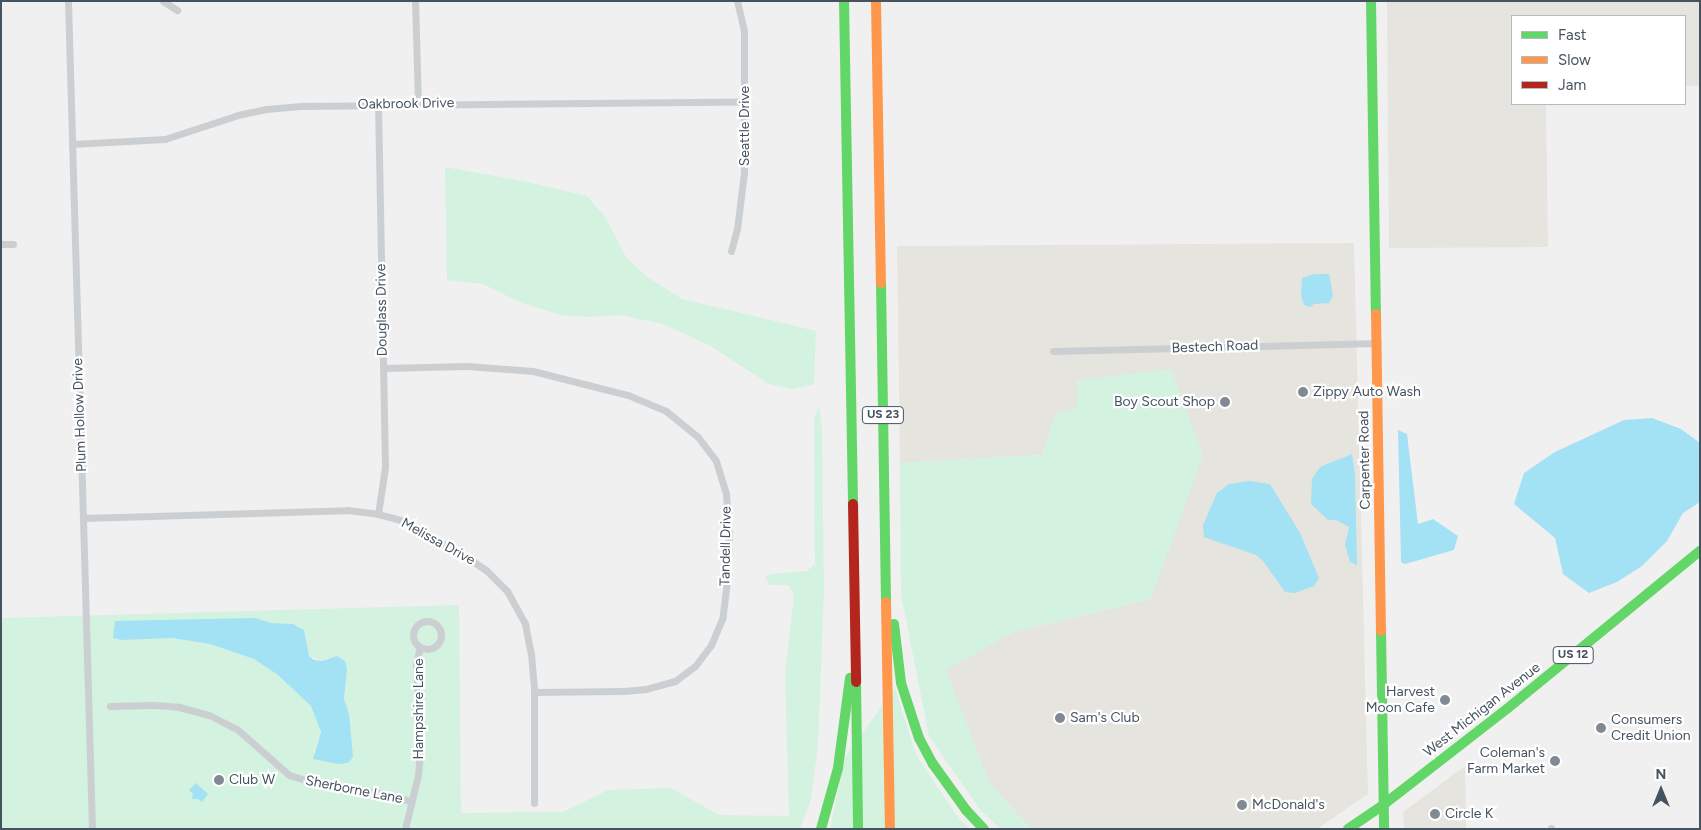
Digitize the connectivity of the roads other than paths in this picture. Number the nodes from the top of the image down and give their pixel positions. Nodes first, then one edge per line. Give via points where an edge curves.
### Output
1 (68, 1) edge
2 (163, 1) edge
3 (415, 1) edge
4 (737, 1) edge
5 (844, 1) edge
6 (876, 1) edge
7 (1371, 1) edge
8 (178, 10) dead end
9 (745, 101) junction
10 (418, 104) junction
11 (378, 105) junction
12 (72, 144) junction
13 (1, 244) edge
14 (13, 244) dead end
15 (731, 250) dead end
16 (1378, 343) junction
17 (1053, 351) dead end
18 (384, 368) junction
19 (378, 514) junction
20 (82, 518) junction
21 (885, 546) junction
22 (1700, 551) edge
23 (855, 639) junction
24 (420, 647) junction
25 (534, 692) junction
26 (110, 706) dead end
27 (411, 801) junction
28 (534, 803) dead end
29 (1383, 805) junction
30 (92, 829) edge
31 (405, 829) edge
32 (821, 829) edge
33 (858, 829) edge
34 (890, 829) edge
35 (984, 829) edge
36 (1348, 829) edge
37 (1384, 829) edge

1 - 12 street, Plum Hollow Drive
2 - 8 street
3 - 10 street
4 - 9 street, Seattle Drive via 744,31
5 - 23 main road, US 23
6 - 21 main road, US 23
7 - 16 main road, Carpenter Road
9 - 10 street, Oakbrook Drive
9 - 15 street, Seattle Drive via 744,182 738,229
10 - 11 street, Oakbrook Drive
11 - 12 street, Oakbrook Drive via 266,109 165,139
11 - 18 street, Douglass Drive
12 - 20 street, Plum Hollow Drive
13 - 14 street
16 - 17 street, Bestech Road
16 - 29 main road, Carpenter Road
18 - 19 street, Douglass Drive via 385,467
18 - 25 street, Tandell Drive via 467,366 533,372 628,395 666,411 698,437 716,461 726,494 729,534 727,581 722,619 711,645 695,666 675,681 646,689
19 - 20 street, Melissa Drive via 347,510
19 - 25 street, Melissa Drive via 400,520 465,556 507,590 525,624
20 - 30 street, Plum Hollow Drive
21 - 34 main road, US 23
21 - 35 main road via 897,654 908,708 933,764
22 - 29 main road, West Michigan Avenue / US 12
23 - 32 main road via 838,768
23 - 33 main road, US 23
24 - 24 street, Hampshire Lane via 429,648 439,641 439,628 432,622 423,622 416,627 414,640
24 - 27 street, Hampshire Lane via 416,664 420,754
25 - 28 street, Melissa Drive
26 - 27 street, Sherborne Lane via 179,707 209,715 237,729 289,775 322,785
27 - 31 street, Hampshire Lane
29 - 36 main road, West Michigan Avenue / US 12
29 - 37 main road, Carpenter Road

